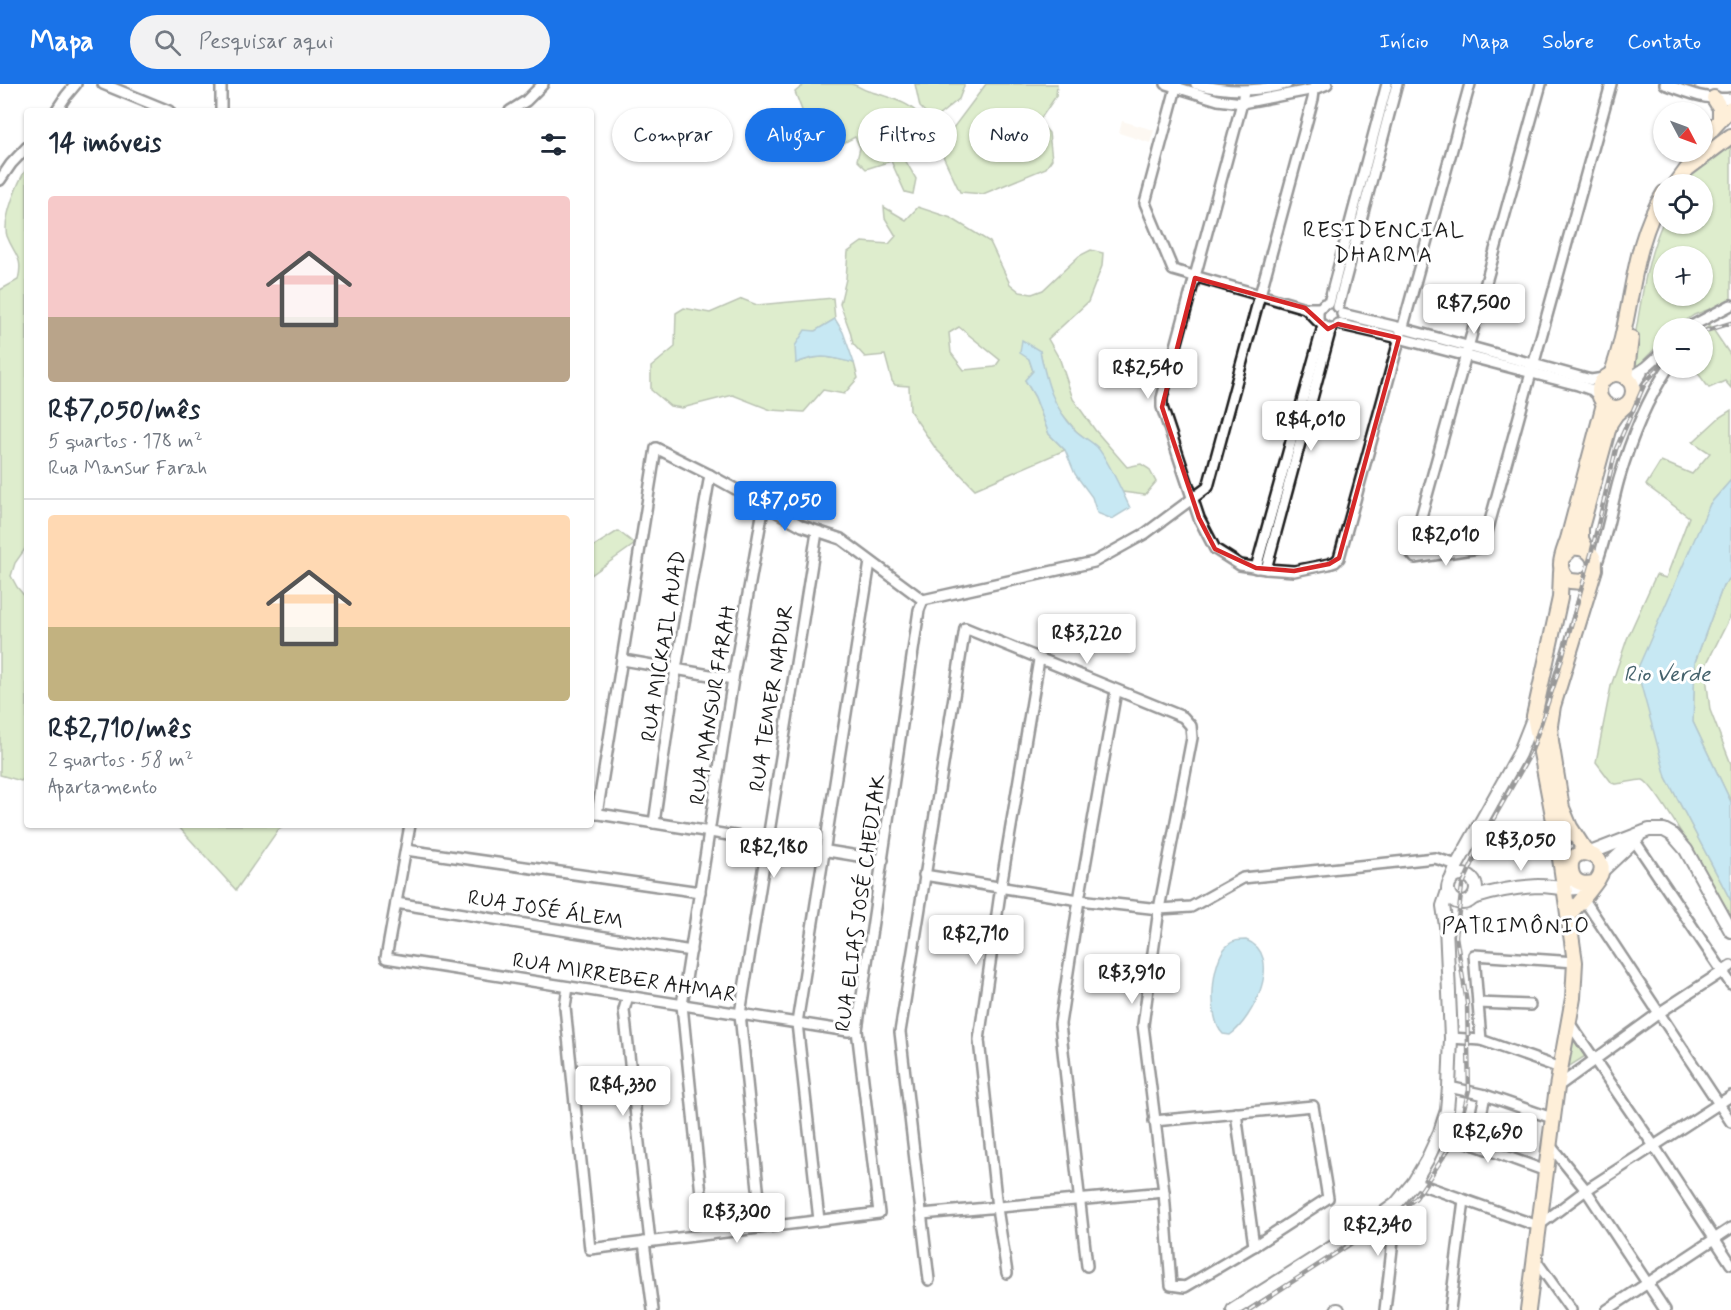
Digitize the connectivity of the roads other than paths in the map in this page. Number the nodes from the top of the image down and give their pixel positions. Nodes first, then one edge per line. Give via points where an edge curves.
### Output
1 (76, 84) edge
2 (103, 84) edge
3 (221, 84) edge
4 (543, 84) edge
5 (1166, 84) edge
6 (1287, 84) edge
7 (1327, 84) edge
8 (1387, 84) edge
9 (1397, 84) edge
10 (1470, 84) edge
11 (1541, 84) edge
12 (1611, 84) edge
13 (1665, 84) edge
14 (1177, 86) edge
15 (1197, 87) edge
16 (1315, 87) edge
17 (1244, 91) junction
18 (1714, 98) junction
19 (1731, 98) edge
20 (1242, 103) junction
21 (58, 108) edge
22 (162, 108) edge
23 (221, 108) edge
24 (515, 108) edge
25 (1731, 108) edge
26 (1720, 120) junction
27 (1713, 128) edge
28 (1731, 135) edge
29 (24, 150) edge
30 (1685, 162) edge
31 (1676, 174) edge
32 (1683, 174) edge
33 (0, 180) edge
34 (1653, 212) edge
35 (1653, 231) edge
36 (1195, 278) junction
37 (1260, 297) junction
38 (1324, 305) junction
39 (1729, 308) edge
40 (1305, 309) junction
41 (1340, 310) junction
42 (1708, 318) edge
43 (1327, 324) junction
44 (1400, 333) junction
45 (1467, 352) junction
46 (1653, 361) edge
47 (1533, 369) junction
48 (1608, 376) junction
49 (1661, 378) edge
50 (1629, 382) junction
51 (1602, 401) junction
52 (1626, 405) junction
53 (710, 475) junction
54 (1193, 498) junction
55 (764, 504) junction
56 (817, 532) junction
57 (1586, 549) junction
58 (870, 562) junction
59 (1561, 565) junction
60 (1595, 568) junction
61 (1261, 569) junction
62 (923, 600) junction
63 (623, 660) junction
64 (1039, 660) junction
65 (676, 669) junction
66 (734, 679) junction
67 (1116, 691) junction
68 (1534, 716) junction
69 (594, 813) edge
70 (654, 823) junction
71 (410, 828) edge
72 (710, 832) junction
73 (1636, 837) junction
74 (766, 841) junction
75 (406, 850) junction
76 (823, 850) junction
77 (1589, 853) junction
78 (883, 860) junction
79 (1457, 865) junction
80 (924, 875) junction
81 (1467, 876) junction
82 (1566, 877) junction
83 (1595, 879) junction
84 (1449, 885) junction
85 (1000, 886) junction
86 (1503, 888) junction
87 (700, 892) junction
88 (1583, 898) junction
89 (1079, 900) junction
90 (1470, 901) junction
91 (396, 903) junction
92 (1159, 909) junction
93 (1569, 915) junction
94 (1446, 926) junction
95 (1731, 931) edge
96 (691, 951) junction
97 (1575, 962) junction
98 (1727, 969) edge
99 (1731, 984) edge
100 (568, 987) junction
101 (628, 996) junction
102 (1478, 1003) junction
103 (682, 1005) junction
104 (1530, 1005) dead end
105 (1659, 1013) junction
106 (740, 1014) junction
107 (1568, 1022) junction
108 (797, 1023) junction
109 (856, 1030) junction
110 (1450, 1038) junction
111 (1481, 1040) junction
112 (1594, 1061) junction
113 (1560, 1068) junction
114 (1449, 1087) junction
115 (1557, 1087) junction
116 (1485, 1095) junction
117 (1731, 1096) edge
118 (1719, 1104) junction
119 (1236, 1113) junction
120 (1552, 1118) junction
121 (1154, 1121) junction
122 (1731, 1122) edge
123 (1440, 1132) junction
124 (1549, 1144) junction
125 (1475, 1145) junction
126 (1654, 1146) junction
127 (1546, 1171) junction
128 (1414, 1182) junction
129 (1586, 1190) junction
130 (1164, 1192) junction
131 (1079, 1198) junction
132 (1464, 1200) junction
133 (1395, 1204) junction
134 (997, 1208) junction
135 (922, 1214) junction
136 (819, 1220) junction
137 (1538, 1226) junction
138 (762, 1227) junction
139 (1731, 1228) edge
140 (705, 1234) junction
141 (1714, 1239) junction
142 (647, 1242) junction
143 (1254, 1246) junction
144 (1534, 1258) junction
145 (1731, 1264) edge
146 (1087, 1266) dead end
147 (1007, 1274) dead end
148 (929, 1280) dead end
149 (1647, 1283) junction
150 (653, 1310) edge
151 (1233, 1310) edge
152 (1385, 1310) edge
153 (1450, 1310) edge
154 (1528, 1310) edge
155 (1571, 1310) edge
156 (1607, 1310) edge
157 (1665, 1310) edge

1 - 21 street
2 - 22 street
3 - 23 street
4 - 24 street
5 - 14 street
6 - 17 street
7 - 16 street
8 - 38 street
9 - 41 street
10 - 44 street
11 - 45 street
12 - 47 street
13 - 18 street
14 - 15 street
14 - 36 street via 1145,203 1173,270
15 - 17 street
15 - 20 street via 1218,100
16 - 20 street
16 - 37 street
17 - 20 street
18 - 19 street
18 - 26 main road via 1720,108
20 - 36 street
25 - 26 main road
26 - 27 main road
28 - 32 main road
29 - 33 street
30 - 31 main road
34 - 48 main road via 1635,266 1620,349
35 - 50 main road via 1629,349
36 - 37 street
36 - 54 street via 1161,407
37 - 40 street
37 - 54 street via 1208,487
38 - 40 street
38 - 41 street
38 - 43 street
39 - 42 street
40 - 43 street
41 - 43 street
41 - 44 street
43 - 44 street
43 - 61 street
44 - 45 street
44 - 61 street via 1339,558 1294,571
45 - 47 street
45 - 47 street via 1411,553 1415,558 1482,545
46 - 50 street
47 - 48 street via 1591,380
47 - 51 street via 1592,390
48 - 50 main road via 1619,374
48 - 51 main road via 1599,387
49 - 60 street via 1637,424
50 - 52 main road via 1631,399
51 - 52 main road via 1611,407
51 - 59 main road
52 - 57 main road via 1606,433 1581,528
53 - 55 street
53 - 63 street via 656,448
53 - 65 street, RUA MICKAIL AUAD
54 - 61 street via 1215,549 1240,565
54 - 62 street via 1146,533 1094,562
55 - 56 street
55 - 66 street, RUA MANSUR FARAH
56 - 58 street via 841,539
56 - 74 street, RUA TEMER NADUR
57 - 59 main road via 1572,548
57 - 60 main road
58 - 62 street
58 - 76 street
59 - 60 main road via 1570,581 1577,583 1589,579
59 - 68 main road via 1560,598
60 - 77 main road via 1550,725 1562,808
62 - 78 street, RUA ELIAS JOSÉ CHEDIAK
63 - 65 street
63 - 69 street
64 - 67 street
64 - 80 street via 965,628
64 - 85 street
65 - 66 street
65 - 70 street, RUA MICKAIL AUAD
66 - 72 street, RUA MANSUR FARAH
67 - 89 street
67 - 92 street via 1182,717 1191,726 1192,738
68 - 79 street via 1519,754
68 - 82 main road
69 - 70 street
70 - 72 street
71 - 75 street
72 - 74 street
72 - 87 street, RUA MANSUR FARAH
73 - 77 street
73 - 83 street
73 - 95 street via 1664,830 1680,843
73 - 98 street
74 - 76 street
74 - 106 street, RUA TEMER NADUR
75 - 87 street
75 - 91 street
76 - 78 street
76 - 108 street
77 - 82 main road via 1574,859
77 - 83 main road via 1599,861
78 - 109 street, RUA ELIAS JOSÉ CHEDIAK
79 - 81 street
79 - 84 street
79 - 92 street via 1435,858 1243,878 1191,907
80 - 85 street
80 - 135 street via 900,1032
81 - 84 street via 1457,875
81 - 86 street
81 - 90 street via 1476,886
82 - 83 main road via 1571,874 1581,884
82 - 83 street via 1575,889
82 - 86 street via 1540,886
82 - 93 main road
83 - 88 main road
84 - 90 street via 1453,900
84 - 94 street via 1443,906
85 - 89 street
85 - 134 street via 979,1040
86 - 90 street
87 - 96 street, RUA MANSUR FARAH
88 - 93 main road
88 - 105 street
89 - 92 street
89 - 131 street via 1060,1024
90 - 94 street via 1452,915
91 - 96 street, RUA JOSÉ ÁLEM
91 - 100 street, RUA MIRREBER AHMAR via 386,958
92 - 121 street via 1143,1025
93 - 97 main road
94 - 110 street
96 - 103 street, RUA MANSUR FARAH
97 - 102 street via 1474,955
97 - 107 main road
98 - 99 street
98 - 105 street
100 - 101 street, RUA MIRREBER AHMAR
100 - 142 street via 566,1007 590,1249
101 - 103 street, RUA MIRREBER AHMAR
101 - 142 street via 624,1010
102 - 104 street
102 - 111 street
103 - 106 street, RUA MIRREBER AHMAR
103 - 140 street, RUA MANSUR FARAH
105 - 112 street
105 - 118 street
106 - 108 street, RUA MIRREBER AHMAR
106 - 138 street, RUA TEMER NADUR
107 - 112 street
107 - 113 main road
108 - 109 street, RUA MIRREBER AHMAR
108 - 136 street
109 - 136 street, RUA ELIAS JOSÉ CHEDIAK via 879,1213
110 - 111 street
110 - 114 street
111 - 113 street
112 - 115 street
112 - 126 street
113 - 115 main road
114 - 116 street
114 - 123 street
115 - 120 main road
116 - 120 street
116 - 125 street
117 - 118 street
118 - 122 street
118 - 126 street
119 - 121 street
119 - 143 street
119 - 143 street via 1313,1106 1328,1198
120 - 124 main road
121 - 130 street
123 - 125 street
123 - 128 street
124 - 127 main road
124 - 129 street
125 - 127 street
126 - 129 street
126 - 141 street
127 - 137 main road
128 - 132 street
128 - 133 street
129 - 137 street
129 - 149 street
130 - 131 street
130 - 143 street via 1171,1285 1185,1287
131 - 134 street
131 - 146 street
132 - 137 street
132 - 153 street
133 - 151 street
133 - 152 street
134 - 135 street
134 - 147 street
135 - 148 street
136 - 138 street
137 - 144 main road
138 - 140 street
139 - 141 street
140 - 142 street
141 - 145 street
141 - 149 street
142 - 150 street
144 - 154 main road
144 - 155 street
149 - 156 street
149 - 157 street

